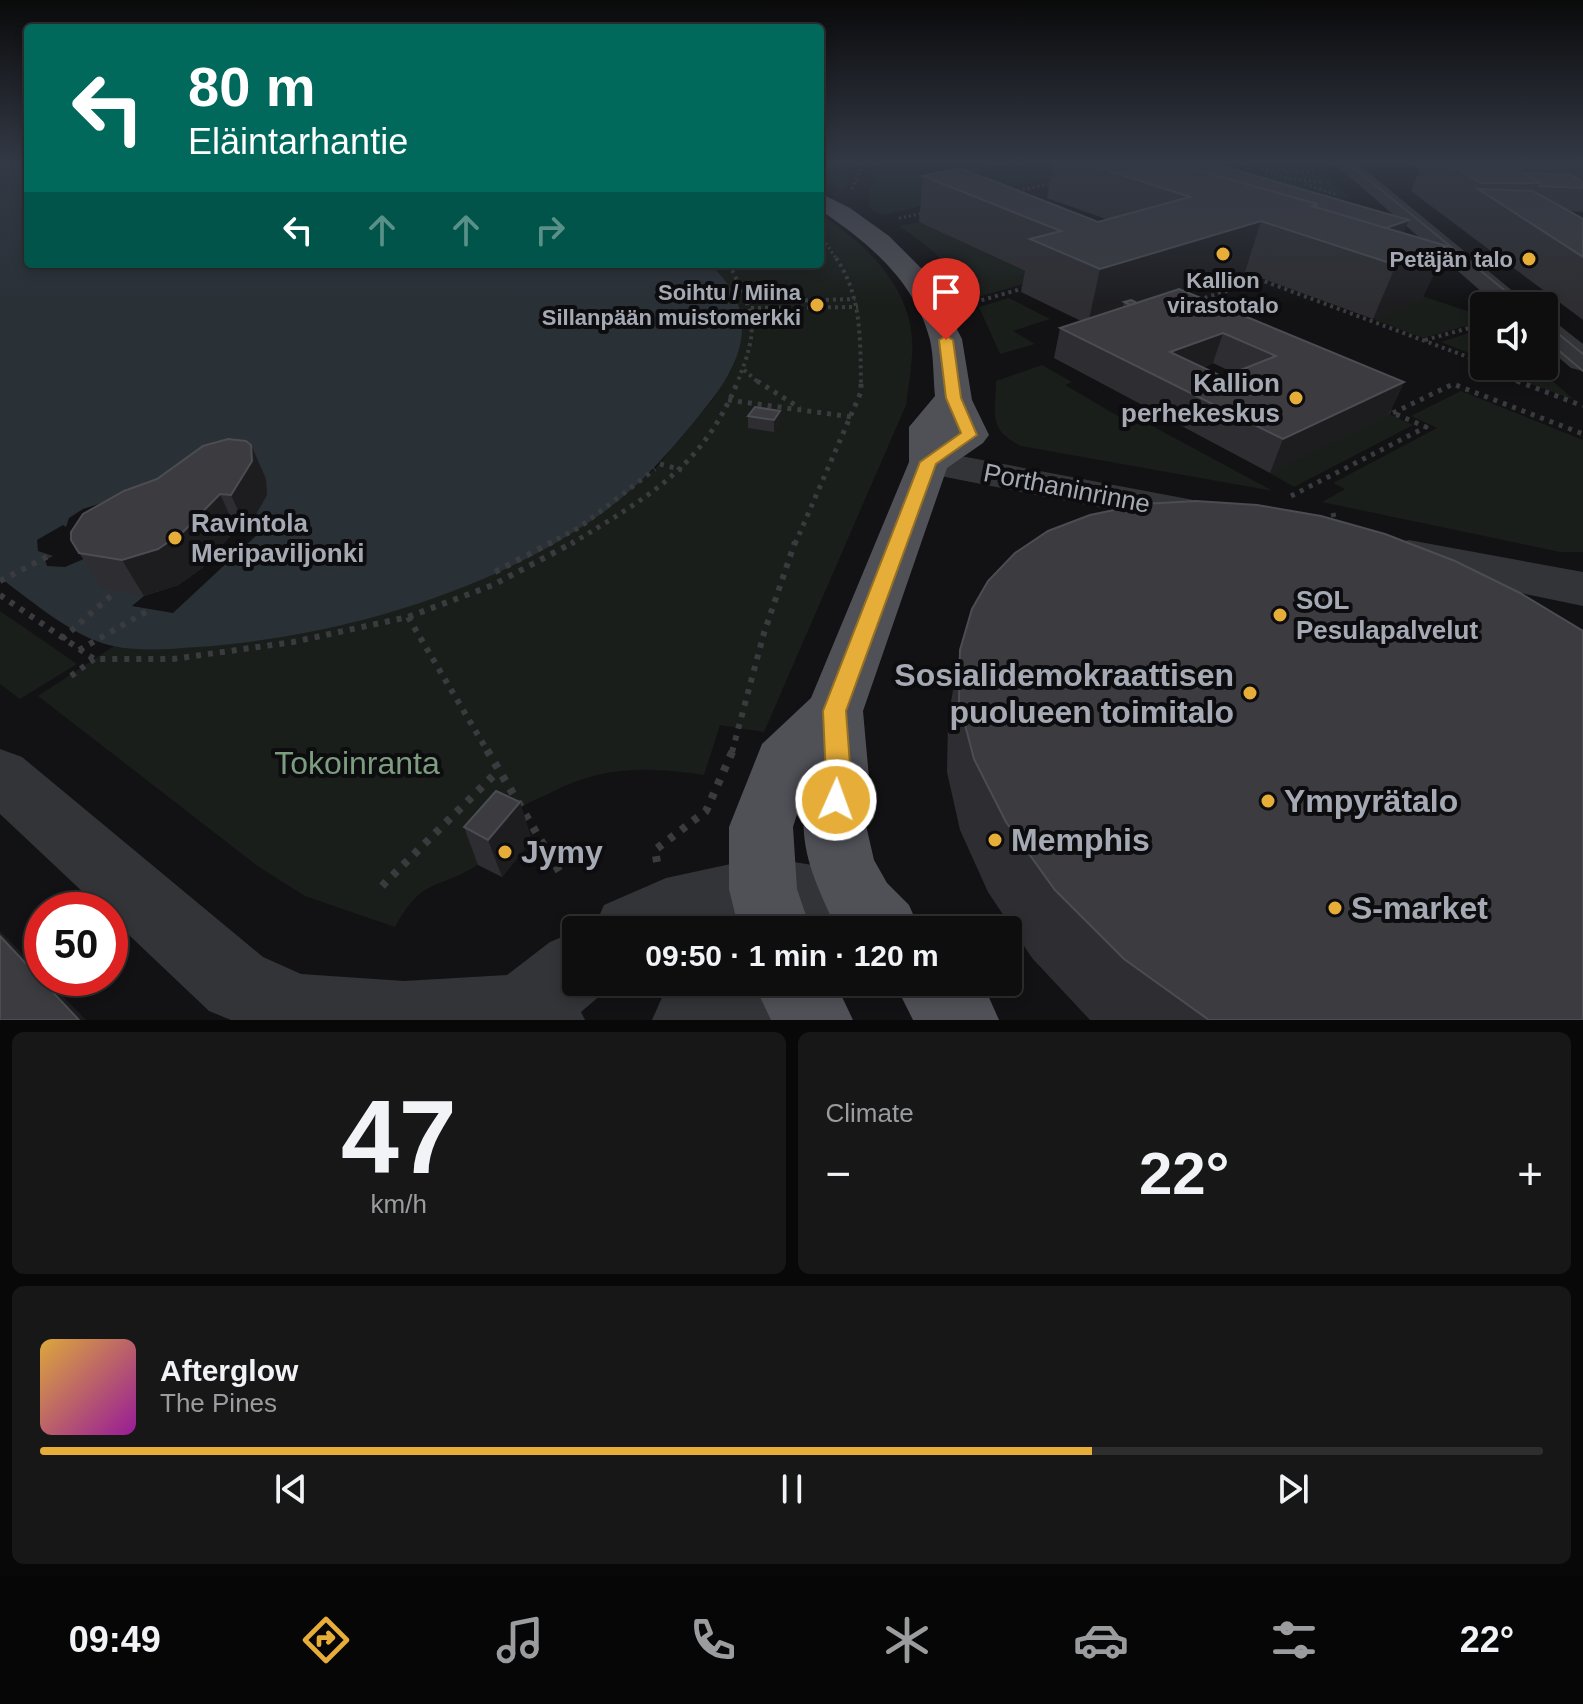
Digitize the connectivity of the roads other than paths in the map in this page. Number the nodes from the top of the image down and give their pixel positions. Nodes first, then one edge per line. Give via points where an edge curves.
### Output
1 (847, 211) edge
2 (1388, 211) edge
3 (1497, 292) edge
4 (1558, 340) edge
5 (1583, 361) edge
6 (929, 462) junction
7 (1250, 524) edge
8 (1336, 527) edge
9 (1583, 589) edge
10 (834, 711) junction
11 (0, 775) edge
12 (769, 909) edge
13 (658, 916) edge
14 (819, 916) edge
15 (860, 916) edge
16 (753, 996) edge
17 (798, 996) edge
18 (942, 996) edge
19 (548, 1000) edge
20 (691, 1020) edge
21 (814, 1020) edge
22 (960, 1020) edge

1 - 6 main road via 916,277 946,340 953,398 969,435
2 - 3 street
4 - 5 street
6 - 7 street, Porthaninrinne
6 - 10 main road
8 - 9 street
10 - 12 main road via 783,762 761,827
10 - 15 main road via 838,778 833,821
11 - 19 street via 236,984 301,1012 404,1020
12 - 13 street
12 - 14 street
16 - 20 street
17 - 21 main road
18 - 22 main road

